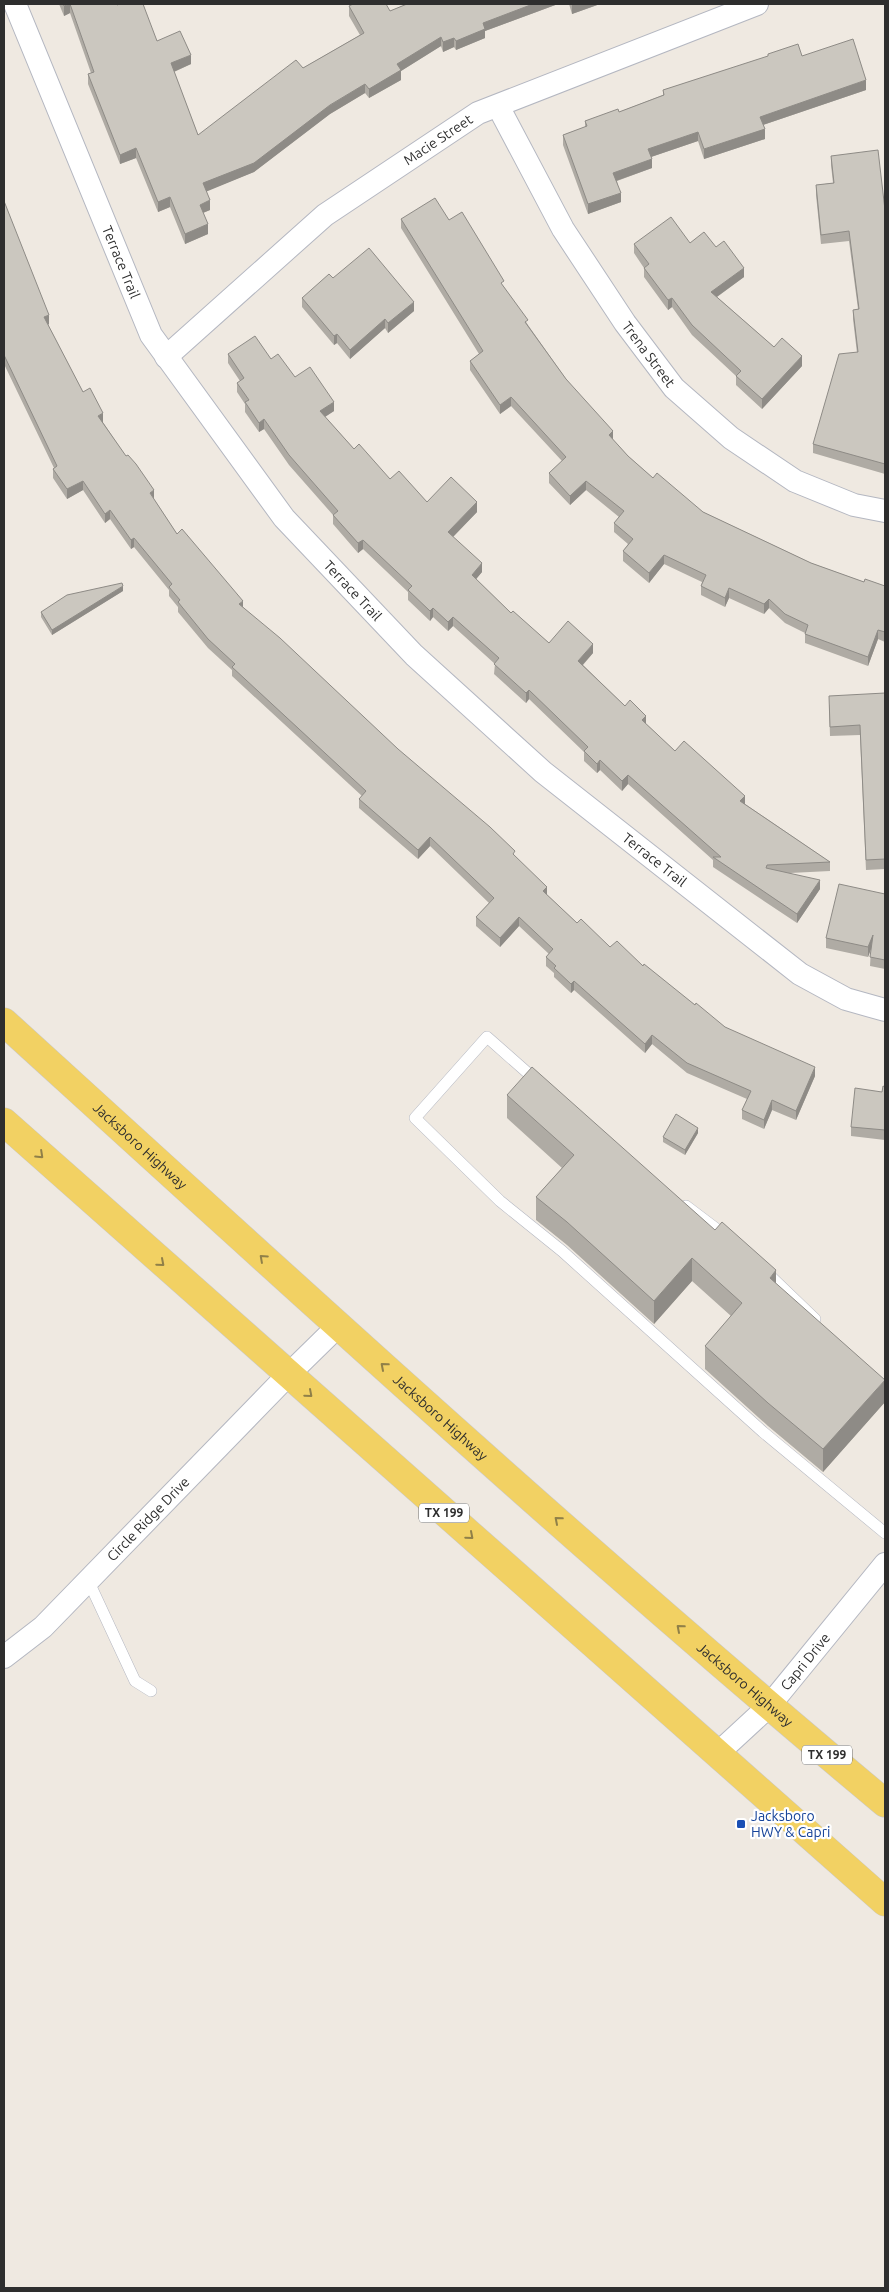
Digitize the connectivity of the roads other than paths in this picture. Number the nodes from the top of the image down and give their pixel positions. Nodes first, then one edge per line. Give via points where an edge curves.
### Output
1 (15, 4) edge
2 (757, 4) edge
3 (498, 106) junction
4 (166, 357) junction
5 (885, 511) edge
6 (885, 1010) edge
7 (4, 1022) edge
8 (544, 1087) edge
9 (4, 1122) edge
10 (676, 1198) edge
11 (737, 1245) edge
12 (758, 1264) edge
13 (821, 1324) edge
14 (338, 1326) junction
15 (288, 1375) junction
16 (885, 1532) edge
17 (885, 1564) edge
18 (88, 1580) junction
19 (4, 1657) edge
20 (151, 1691) dead end
21 (769, 1706) junction
22 (717, 1754) junction
23 (885, 1803) edge
24 (885, 1902) edge

1 - 4 street, Terrace Trail via 151,335
2 - 3 street, Macie Street
3 - 4 street, Macie Street via 478,113 325,215
3 - 5 street, Trena Street via 563,229 625,323 674,388 731,438 795,481 854,505
4 - 6 street, Terrace Trail via 284,518 414,655 543,772 800,974 846,998
14 -> 7 main road, Jacksboro Highway / TX 199
8 - 16 lane via 487,1037 415,1118 500,1201 562,1252 763,1432
9 -> 15 main road, TX 199
10 - 11 lane
12 - 13 lane
14 - 15 street, Circle Ridge Drive
21 -> 14 main road, Jacksboro Highway / TX 199
15 - 18 street, Circle Ridge Drive
15 -> 22 main road, TX 199
17 - 21 street, Capri Drive
18 - 19 street, Circle Ridge Drive via 43,1627
18 - 20 lane via 135,1681
21 - 22 street, Capri Drive
21 - 23 main road, Jacksboro Highway / TX 199
22 - 24 main road, TX 199

